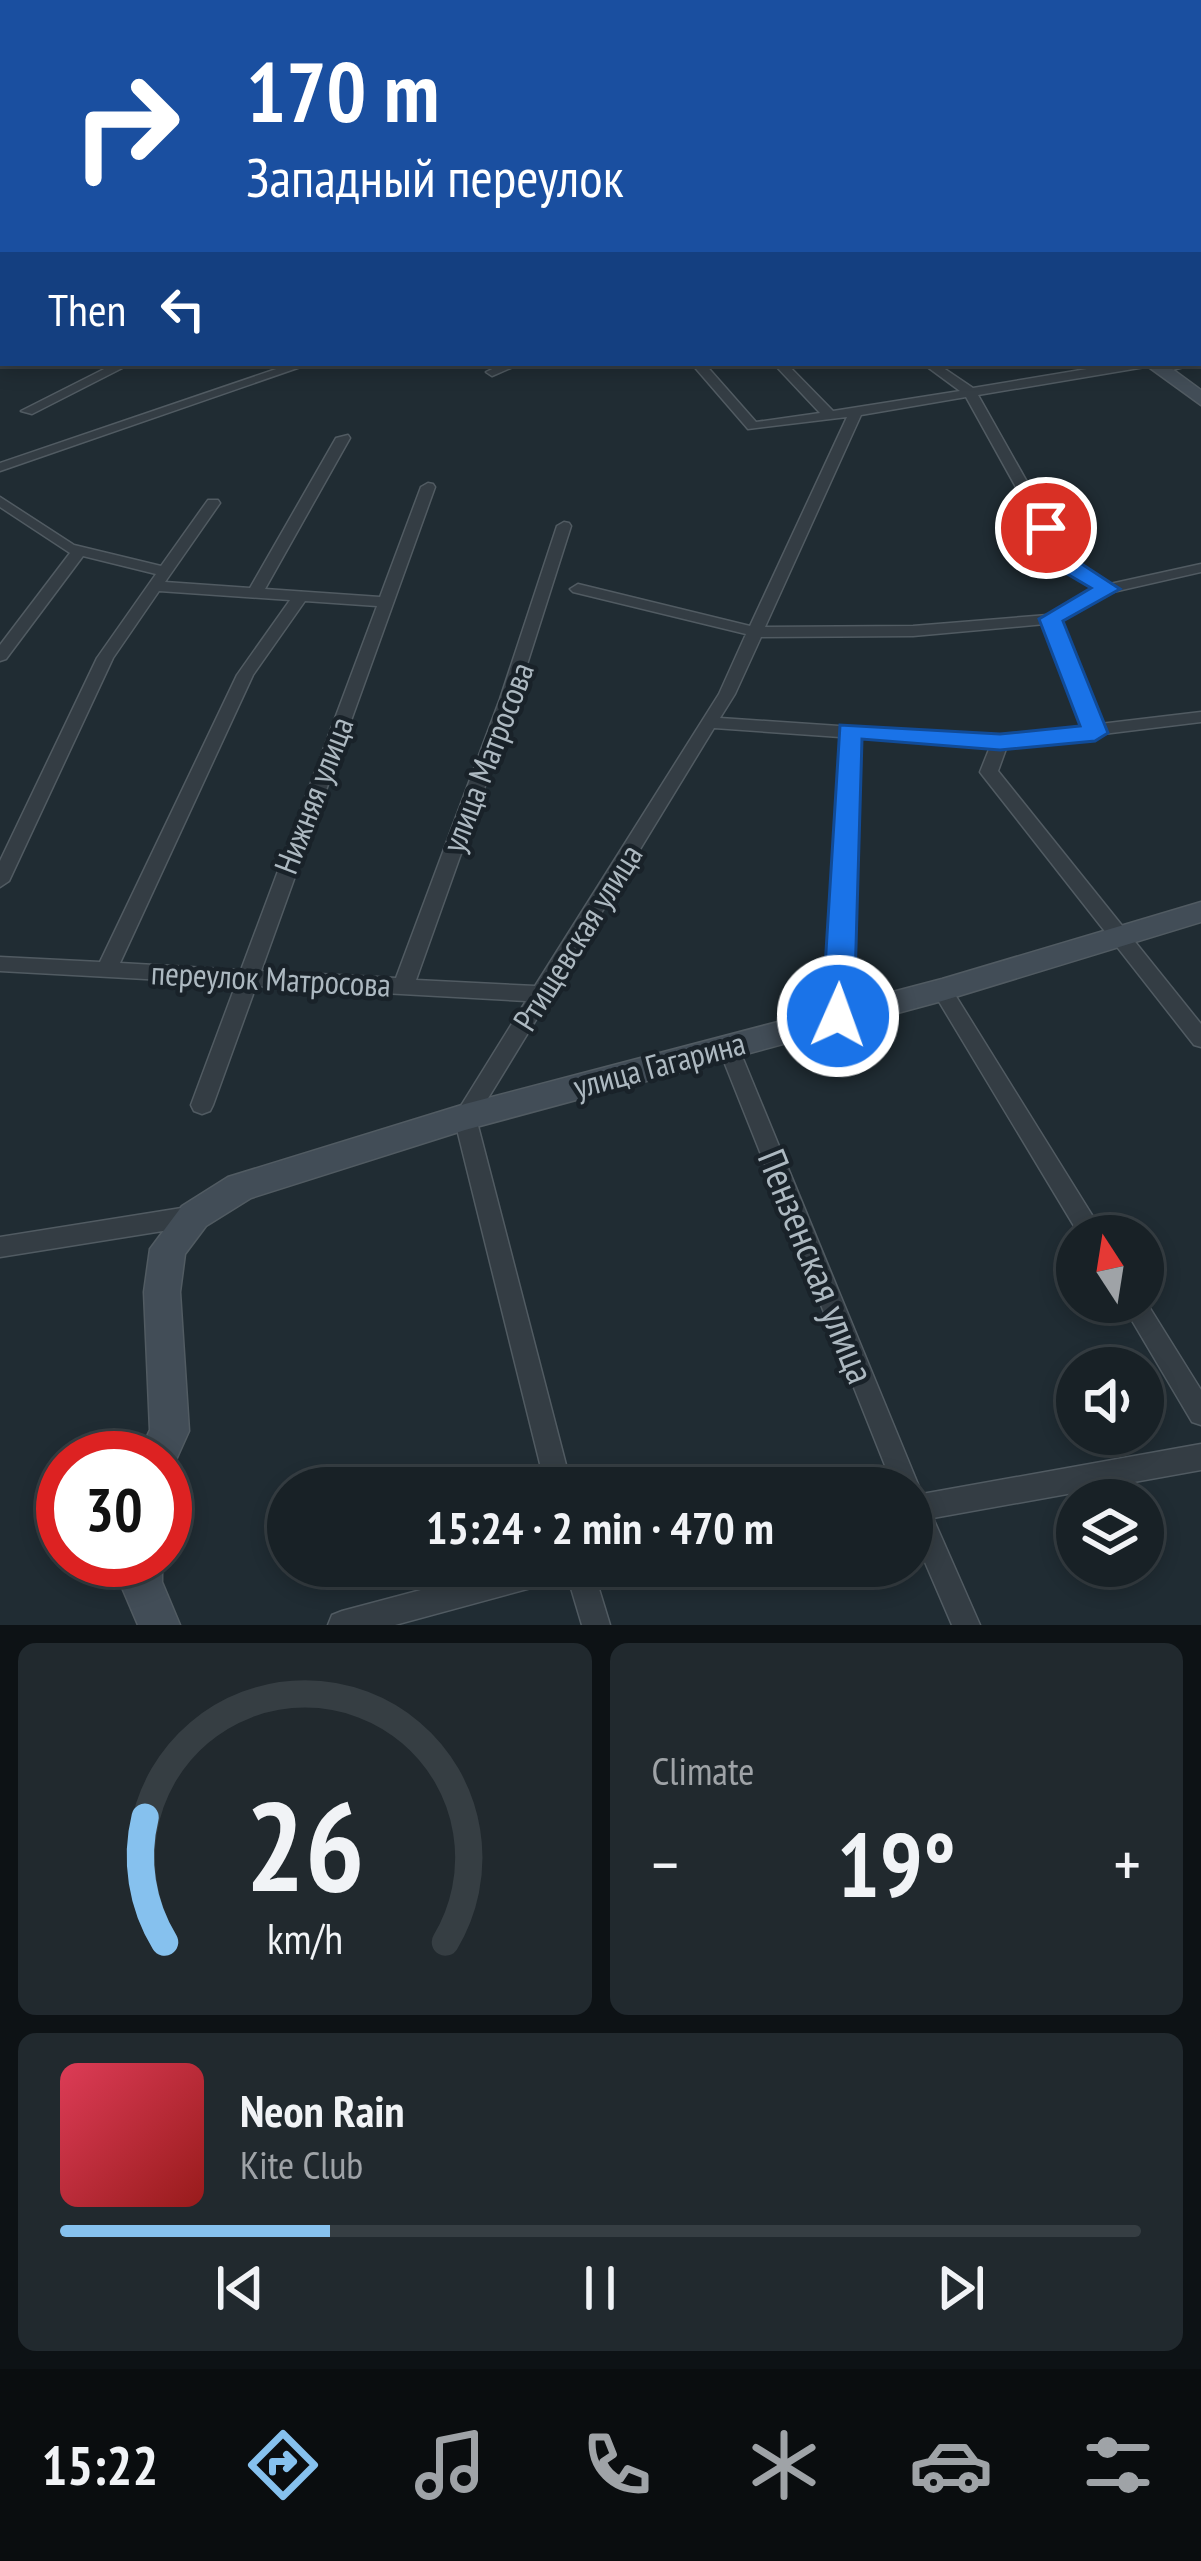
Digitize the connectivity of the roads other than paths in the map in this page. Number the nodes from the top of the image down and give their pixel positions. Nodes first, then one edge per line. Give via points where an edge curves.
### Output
1 (120, 366) edge
2 (248, 366) edge
3 (297, 366) edge
4 (508, 366) edge
5 (700, 366) edge
6 (782, 366) edge
7 (932, 366) edge
8 (1145, 366) edge
9 (1153, 366) edge
10 (492, 372) dead end
11 (268, 376) junction
12 (969, 391) junction
13 (1201, 399) edge
14 (27, 411) dead end
15 (856, 412) junction
16 (831, 417) junction
17 (343, 438) dead end
18 (0, 467) edge
19 (428, 487) dead end
20 (0, 501) edge
21 (214, 503) dead end
22 (564, 526) dead end
23 (79, 551) junction
24 (1201, 568) edge
25 (162, 579) junction
26 (578, 589) dead end
27 (1108, 589) junction
28 (255, 593) junction
29 (300, 597) junction
30 (385, 602) junction
31 (1051, 619) junction
32 (756, 632) junction
33 (0, 656) edge
34 (1201, 717) edge
35 (711, 723) junction
36 (849, 730) junction
37 (1095, 733) junction
38 (1000, 742) junction
39 (0, 881) edge
40 (1201, 912) edge
41 (1120, 934) junction
42 (0, 964) edge
43 (107, 969) junction
44 (245, 977) junction
45 (404, 985) junction
46 (942, 990) junction
47 (542, 994) junction
48 (838, 1016) junction
49 (1201, 1039) edge
50 (727, 1044) junction
51 (202, 1106) dead end
52 (465, 1117) junction
53 (1080, 1215) edge
54 (194, 1216) junction
55 (0, 1247) edge
56 (1146, 1323) edge
57 (1201, 1413) edge
58 (170, 1431) edge
59 (1201, 1457) edge
60 (554, 1467) edge
61 (897, 1467) edge
62 (933, 1499) edge
63 (933, 1551) edge
64 (143, 1587) edge
65 (484, 1587) edge
66 (584, 1587) edge
67 (159, 1625) edge
68 (342, 1625) edge
69 (596, 1625) edge
70 (966, 1625) edge

1 - 14 street
2 - 11 street
3 - 11 street
4 - 10 street
5 - 16 street via 753,426
6 - 16 street
7 - 12 street
8 - 12 street
9 - 13 street
11 - 18 street
12 - 15 street
12 - 27 street via 1065,563
15 - 16 street
15 - 32 street, Ртищевская улица
17 - 28 street
19 - 30 street, Нижняя улица
20 - 23 street
21 - 25 street
22 - 45 street, улица Матросова via 529,650
23 - 25 street
23 - 33 street
24 - 27 street
25 - 28 street
25 - 39 street via 105,658
26 - 32 street
27 - 31 street
28 - 29 street
29 - 30 street
29 - 43 street via 245,675
30 - 44 street, Нижняя улица
31 - 32 street
31 - 37 street
32 - 35 street, Ртищевская улица
34 - 37 street
35 - 36 street
35 - 47 street, Ртищевская улица
36 - 38 street
36 - 48 street
37 - 38 street
38 - 41 street via 989,772
40 - 41 street, улица Гагарина
41 - 46 street, улица Гагарина
41 - 49 street
42 - 43 street, переулок Матросова
43 - 44 street, переулок Матросова
44 - 45 street, переулок Матросова
44 - 51 street, Нижняя улица
45 - 47 street, переулок Матросова
46 - 48 street, улица Гагарина
46 - 53 street
47 - 52 street, Ртищевская улица
48 - 50 street, улица Гагарина
50 - 52 street, улица Гагарина
50 - 61 street, Пензенская улица
52 - 54 street, улица Гагарина via 240,1187
52 - 60 street
54 - 55 street
54 - 58 street via 168,1249 165,1270
56 - 57 street
59 - 62 street
63 - 70 street, Пензенская улица
64 - 67 street
65 - 68 street
66 - 69 street

